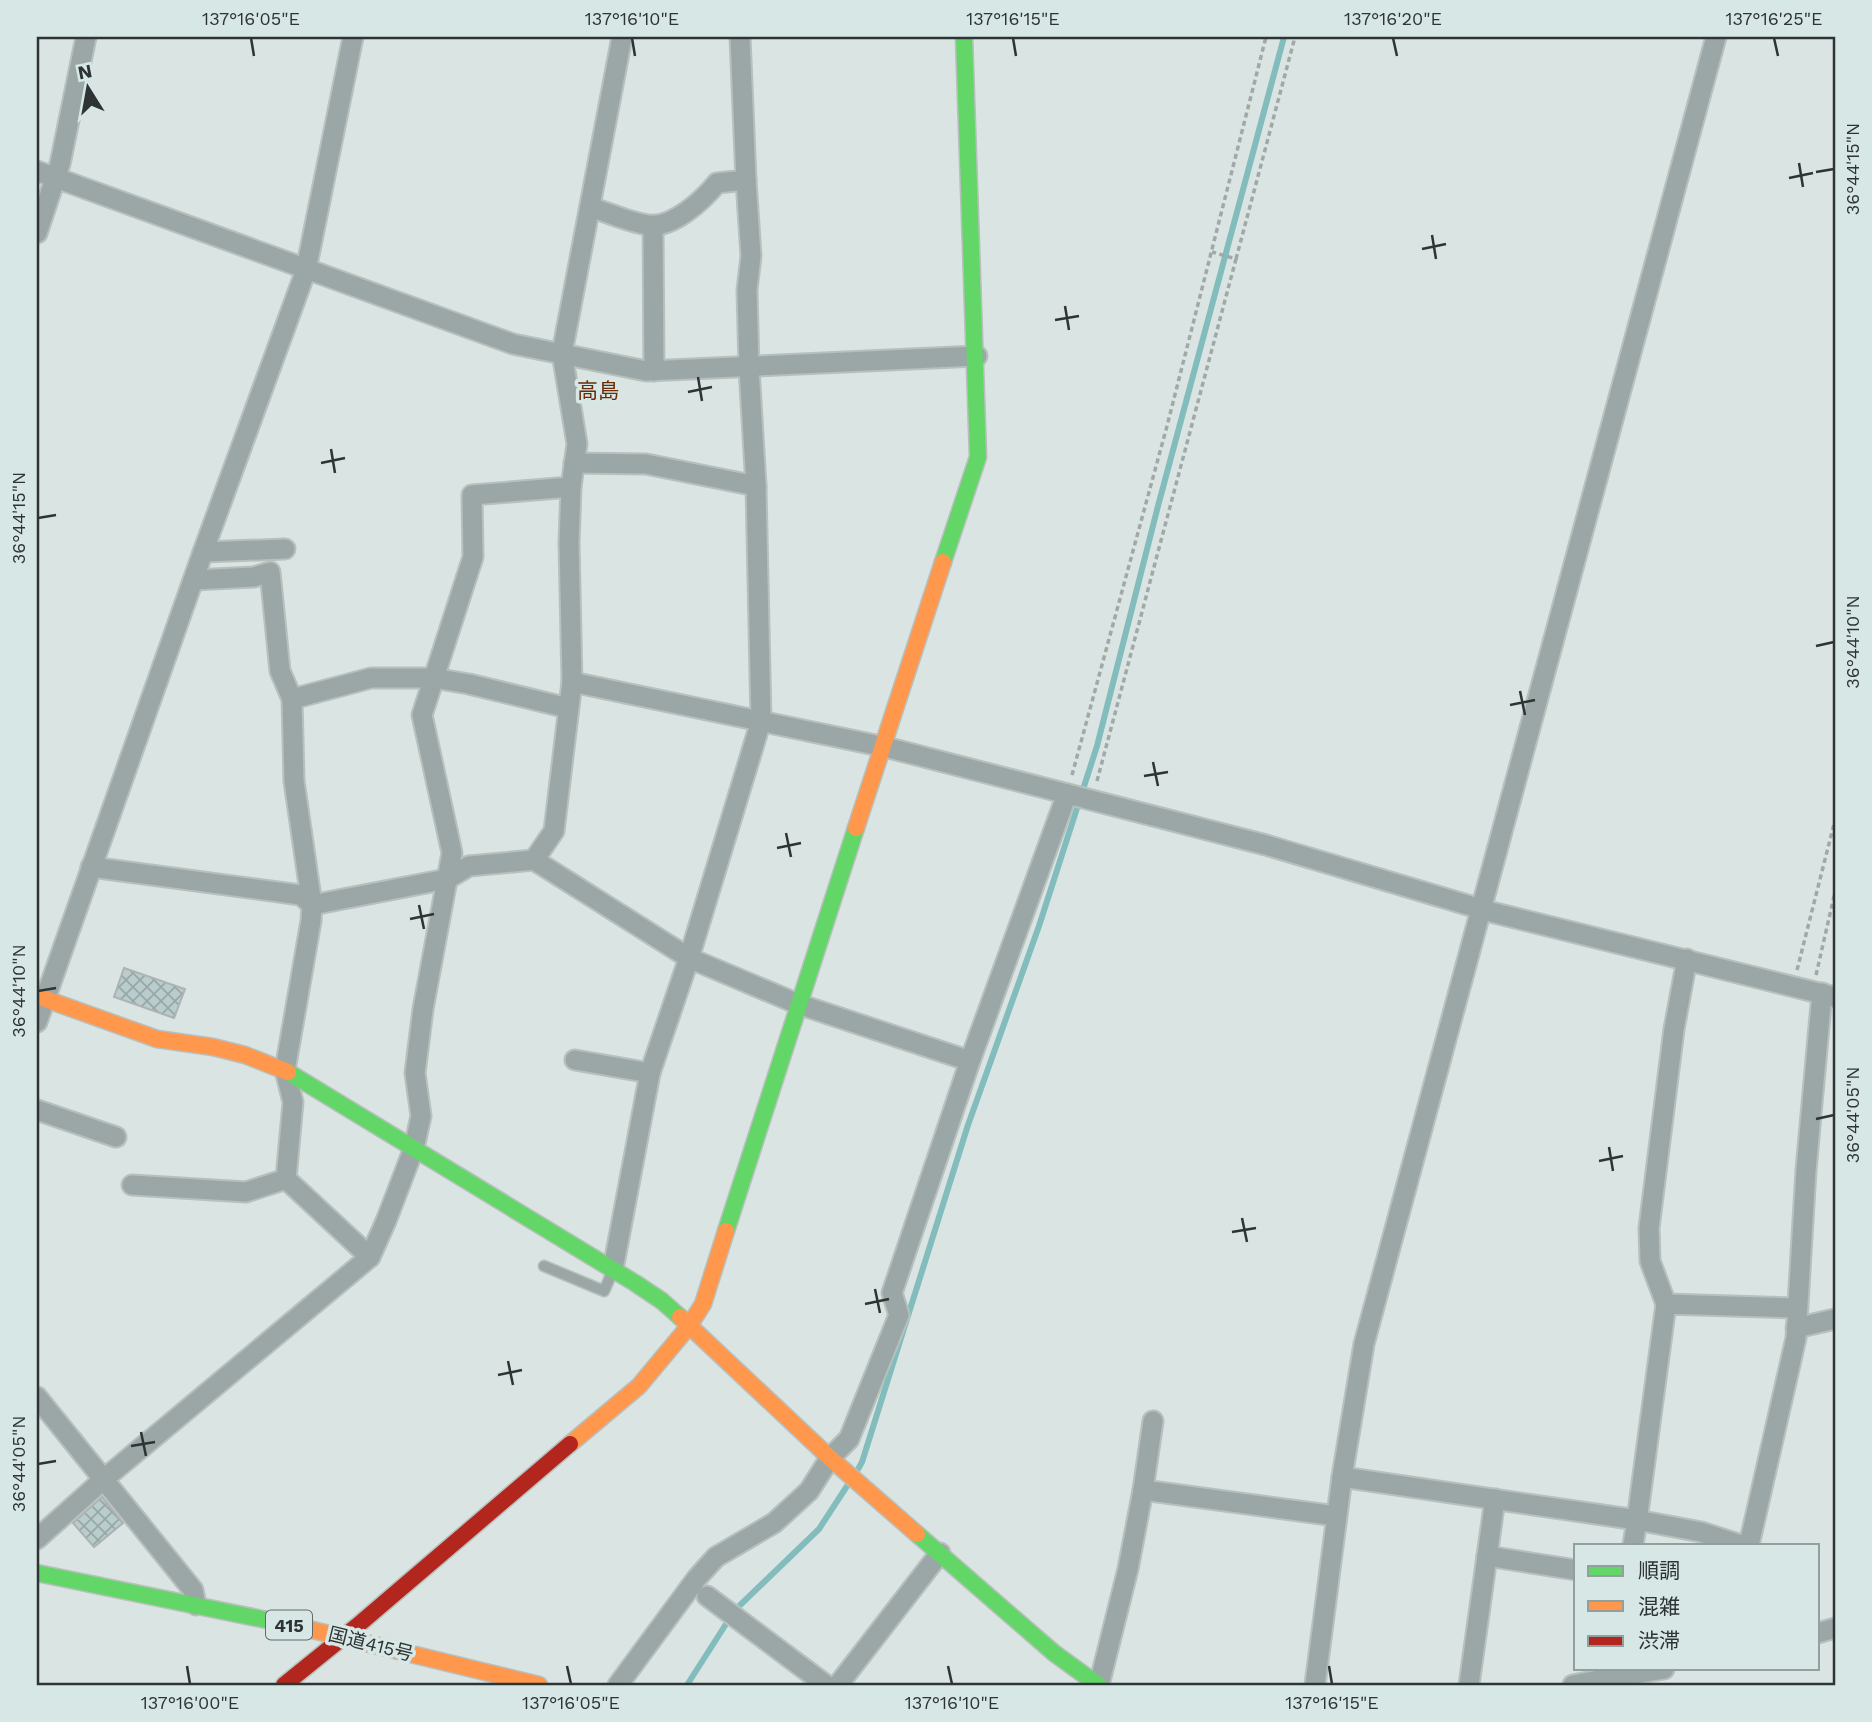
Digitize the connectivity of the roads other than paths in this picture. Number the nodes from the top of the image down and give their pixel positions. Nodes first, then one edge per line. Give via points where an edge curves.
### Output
1 (86, 37) edge
2 (353, 37) edge
3 (622, 37) edge
4 (740, 37) edge
5 (964, 37) edge
6 (1716, 37) edge
7 (37, 172) edge
8 (56, 178) junction
9 (746, 180) junction
10 (590, 207) junction
11 (653, 225) junction
12 (37, 233) edge
13 (306, 270) junction
14 (562, 352) junction
15 (977, 356) junction
16 (749, 368) junction
17 (654, 371) junction
18 (574, 463) junction
19 (756, 486) junction
20 (571, 487) junction
21 (285, 549) dead end
22 (203, 552) junction
23 (194, 580) junction
24 (433, 678) junction
25 (572, 682) junction
26 (292, 699) junction
27 (568, 708) junction
28 (761, 721) junction
29 (885, 747) junction
30 (1067, 793) junction
31 (534, 860) junction
32 (92, 867) junction
33 (447, 879) junction
34 (312, 905) junction
35 (1481, 909) junction
36 (689, 958) junction
37 (1687, 959) junction
38 (1823, 993) edge
39 (41, 998) edge
40 (799, 1004) junction
41 (37, 1022) edge
42 (575, 1060) dead end
43 (970, 1061) junction
44 (285, 1070) junction
45 (650, 1073) junction
46 (37, 1110) edge
47 (116, 1137) dead end
48 (414, 1148) junction
49 (286, 1180) junction
50 (132, 1185) dead end
51 (370, 1257) junction
52 (544, 1266) dead end
53 (613, 1269) junction
54 (1666, 1304) junction
55 (1797, 1318) junction
56 (1835, 1319) edge
57 (689, 1326) junction
58 (37, 1397) edge
59 (1153, 1421) dead end
60 (830, 1458) junction
61 (1342, 1477) junction
62 (104, 1479) junction
63 (1143, 1490) junction
64 (1495, 1499) junction
65 (1336, 1516) junction
66 (1637, 1520) junction
67 (37, 1539) edge
68 (1633, 1544) edge
69 (1738, 1544) edge
70 (1749, 1544) edge
71 (940, 1553) junction
72 (1487, 1556) junction
73 (1574, 1570) edge
74 (37, 1573) edge
75 (707, 1596) dead end
76 (196, 1605) junction
77 (342, 1637) junction
78 (1614, 1673) edge
79 (1665, 1674) edge
80 (848, 1682) edge
81 (284, 1685) edge
82 (539, 1685) edge
83 (618, 1685) edge
84 (826, 1685) edge
85 (1098, 1685) edge
86 (1315, 1685) edge
87 (1469, 1685) edge
88 (1573, 1685) edge

1 - 8 street
2 - 13 street
3 - 10 street
4 - 9 street
5 - 15 main road
6 - 35 street
7 - 8 street
8 - 12 street
8 - 13 street
9 - 11 street via 717,183 684,214
9 - 16 street via 751,256
10 - 11 street
10 - 14 street
11 - 17 street
13 - 14 street via 513,344
13 - 22 street
14 - 17 street
14 - 18 street via 577,444
15 - 16 street
15 - 29 main road via 978,457
16 - 17 street
16 - 19 street
18 - 19 street via 646,464
18 - 20 street
19 - 28 street
20 - 24 street via 472,495 473,558
20 - 25 street
21 - 22 street
22 - 23 street
23 - 26 street via 270,572 280,671
23 - 32 street
24 - 26 street via 371,678
24 - 27 street
24 - 33 street via 422,715 452,853
25 - 27 street
25 - 28 street
26 - 34 street via 294,781
27 - 31 street via 554,831
28 - 29 street
28 - 36 street
29 - 30 street
29 - 40 main road
30 - 35 street via 1266,845
30 - 43 street
31 - 33 street via 469,866
31 - 36 street
32 - 34 street via 301,895
32 - 39 street
33 - 34 street
33 - 48 street via 415,1073 421,1116
34 - 44 street
35 - 37 street
35 - 61 street via 1364,1343
36 - 40 street
36 - 45 street
37 - 38 street
37 - 54 street via 1650,1228 1650,1261
38 - 55 street
39 - 41 street
39 - 44 main road via 157,1039 213,1047
40 - 43 street
40 - 57 main road via 704,1304
42 - 45 street
43 - 60 street via 892,1293 899,1315 849,1439
44 - 48 main road
44 - 49 street via 293,1102
45 - 53 street
46 - 47 street
48 - 51 street
48 - 53 main road
49 - 50 street via 246,1192
49 - 51 street
51 - 62 street
52 - 53 lane via 604,1291
53 - 57 main road via 662,1301
54 - 55 street
54 - 66 street
55 - 56 street
55 - 70 street
57 - 60 main road
57 - 77 main road via 639,1387
58 - 62 street
59 - 63 street
60 - 71 main road
60 - 83 street via 809,1491 774,1523 716,1557
61 - 64 street
61 - 65 street
62 - 67 street
62 - 76 street via 194,1590
63 - 65 street
63 - 85 street
64 - 66 street
64 - 72 street
65 - 86 street
66 - 68 street
66 - 69 street
71 - 80 street
71 - 85 main road via 1054,1653
72 - 73 street
72 - 87 street
74 - 76 main road, 国道415号 / 415
75 - 84 street
76 - 77 main road, 国道415号 / 415
77 - 81 main road
77 - 82 main road, 国道415号 / 415
78 - 79 street
78 - 88 street

